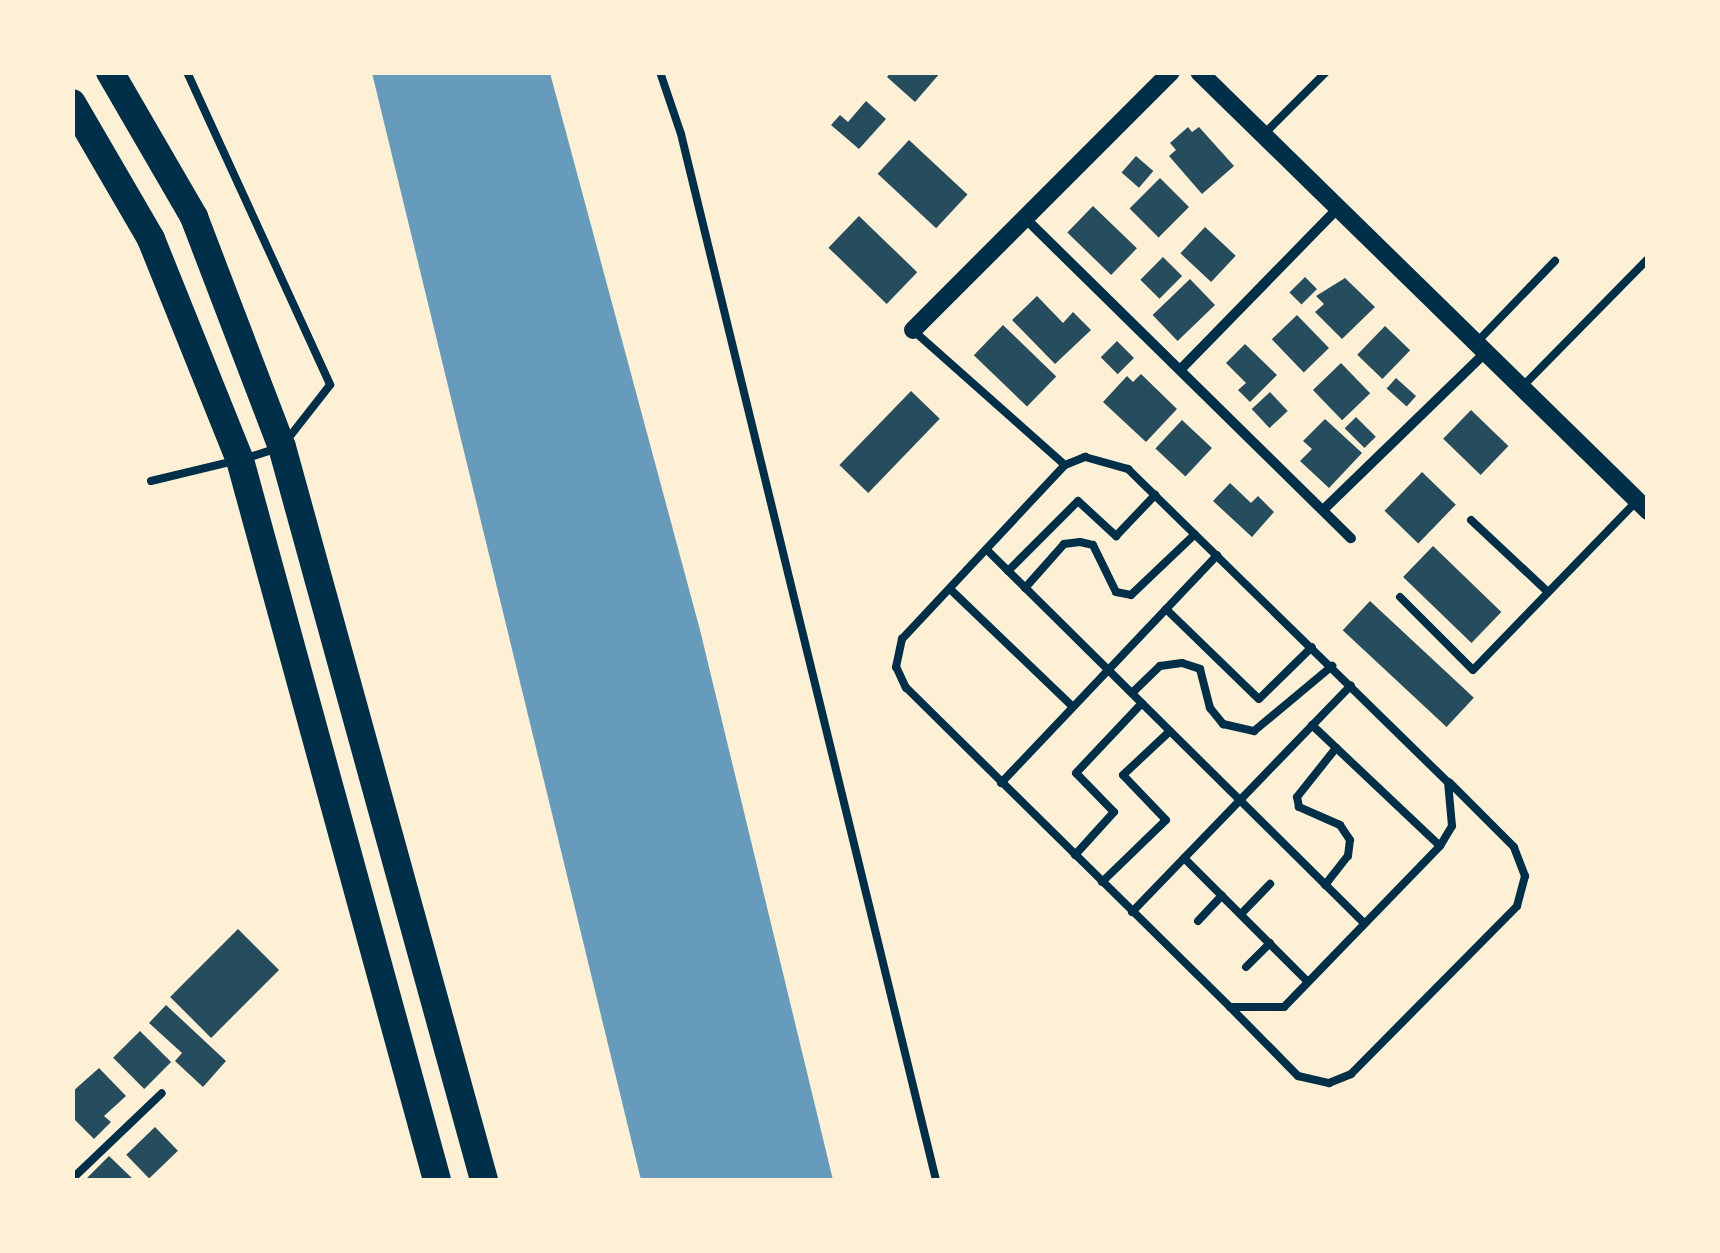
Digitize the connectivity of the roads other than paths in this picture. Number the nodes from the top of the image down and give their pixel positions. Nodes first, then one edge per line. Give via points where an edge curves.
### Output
1 (110, 72) edge
2 (187, 72) edge
3 (660, 72) edge
4 (1172, 72) edge
5 (1199, 72) edge
6 (1326, 72) edge
7 (72, 102) edge
8 (1263, 135) junction
9 (1338, 208) junction
10 (1025, 218) junction
11 (1648, 259) edge
12 (1555, 260) dead end
13 (913, 330) joint
14 (1481, 348) junction
15 (1180, 370) junction
16 (1522, 388) junction
17 (282, 447) junction
18 (240, 460) junction
19 (1065, 465) junction
20 (150, 481) dead end
21 (1155, 495) junction
22 (1642, 506) edge
23 (1322, 510) junction
24 (1470, 520) dead end
25 (1195, 534) junction
26 (1351, 538) dead end
27 (987, 550) junction
28 (1217, 555) junction
29 (1008, 571) junction
30 (1025, 588) junction
31 (950, 589) junction
32 (1548, 592) junction
33 (1400, 597) dead end
34 (1166, 608) junction
35 (1312, 647) junction
36 (1332, 666) junction
37 (1108, 670) junction
38 (1351, 685) junction
39 (1132, 693) junction
40 (1142, 704) junction
41 (1073, 707) junction
42 (1312, 725) junction
43 (1170, 730) junction
44 (1336, 748) junction
45 (1448, 782) junction
46 (1001, 783) junction
47 (1240, 800) junction
48 (1440, 846) junction
49 (1074, 855) junction
50 (1184, 858) junction
51 (1102, 882) junction
52 (1270, 884) dead end
53 (1325, 885) junction
54 (1222, 896) junction
55 (1132, 912) junction
56 (1241, 914) junction
57 (1198, 921) dead end
58 (1362, 921) junction
59 (1270, 943) junction
60 (1246, 967) dead end
61 (1308, 981) junction
62 (1230, 1007) junction
63 (162, 1093) dead end
64 (72, 1179) edge
65 (437, 1180) edge
66 (484, 1180) edge
67 (936, 1180) edge

1 - 17 highway via 194,217
2 - 17 lane via 330,386
3 - 67 lane via 681,134
4 - 10 street
5 - 8 street
6 - 8 lane
7 - 18 highway via 151,239
8 - 9 street
9 - 14 street
9 - 15 street
10 - 13 street
10 - 15 street
11 - 16 lane
12 - 14 lane
13 - 19 lane
14 - 16 street
14 - 23 street
15 - 23 street
16 - 22 street
17 - 18 lane
17 - 66 highway
18 - 20 lane
18 - 65 highway
19 - 21 lane via 1108,459
19 - 27 lane
21 - 25 lane
21 - 29 lane via 1116,536 1078,501
22 - 32 lane
23 - 26 street
24 - 32 lane
25 - 28 lane
25 - 30 lane via 1132,595 1116,592 1093,545 1080,542 1064,544
27 - 29 lane
27 - 31 lane
28 - 34 lane
28 - 35 lane
29 - 30 lane
30 - 37 lane
31 - 41 lane
31 - 46 lane via 902,639 896,668 906,688
32 - 33 lane via 1472,670
34 - 35 lane via 1259,698
34 - 37 lane
35 - 36 lane
36 - 38 lane
36 - 39 lane via 1254,731 1223,724 1210,708 1200,669 1182,662 1160,666
37 - 39 lane
37 - 41 lane
38 - 42 lane
38 - 45 lane
39 - 40 lane
40 - 43 lane
40 - 49 lane via 1076,774 1114,812
41 - 46 lane
42 - 44 lane
42 - 47 lane
43 - 47 lane
43 - 51 lane via 1123,775 1166,820
44 - 48 lane
44 - 53 lane via 1297,797 1299,808 1340,826 1350,840 1348,856
45 - 48 lane via 1452,826
45 - 62 lane via 1514,847 1524,876 1516,906 1352,1074 1329,1083 1298,1076
46 - 49 lane
47 - 50 lane
47 - 53 lane
48 - 58 lane
49 - 51 lane
50 - 54 lane
50 - 55 lane
51 - 55 lane
52 - 56 lane
53 - 58 lane
54 - 56 lane
54 - 57 lane
55 - 62 lane
56 - 59 lane
58 - 61 lane
59 - 60 lane
59 - 61 lane
61 - 62 lane via 1284,1007
63 - 64 lane

